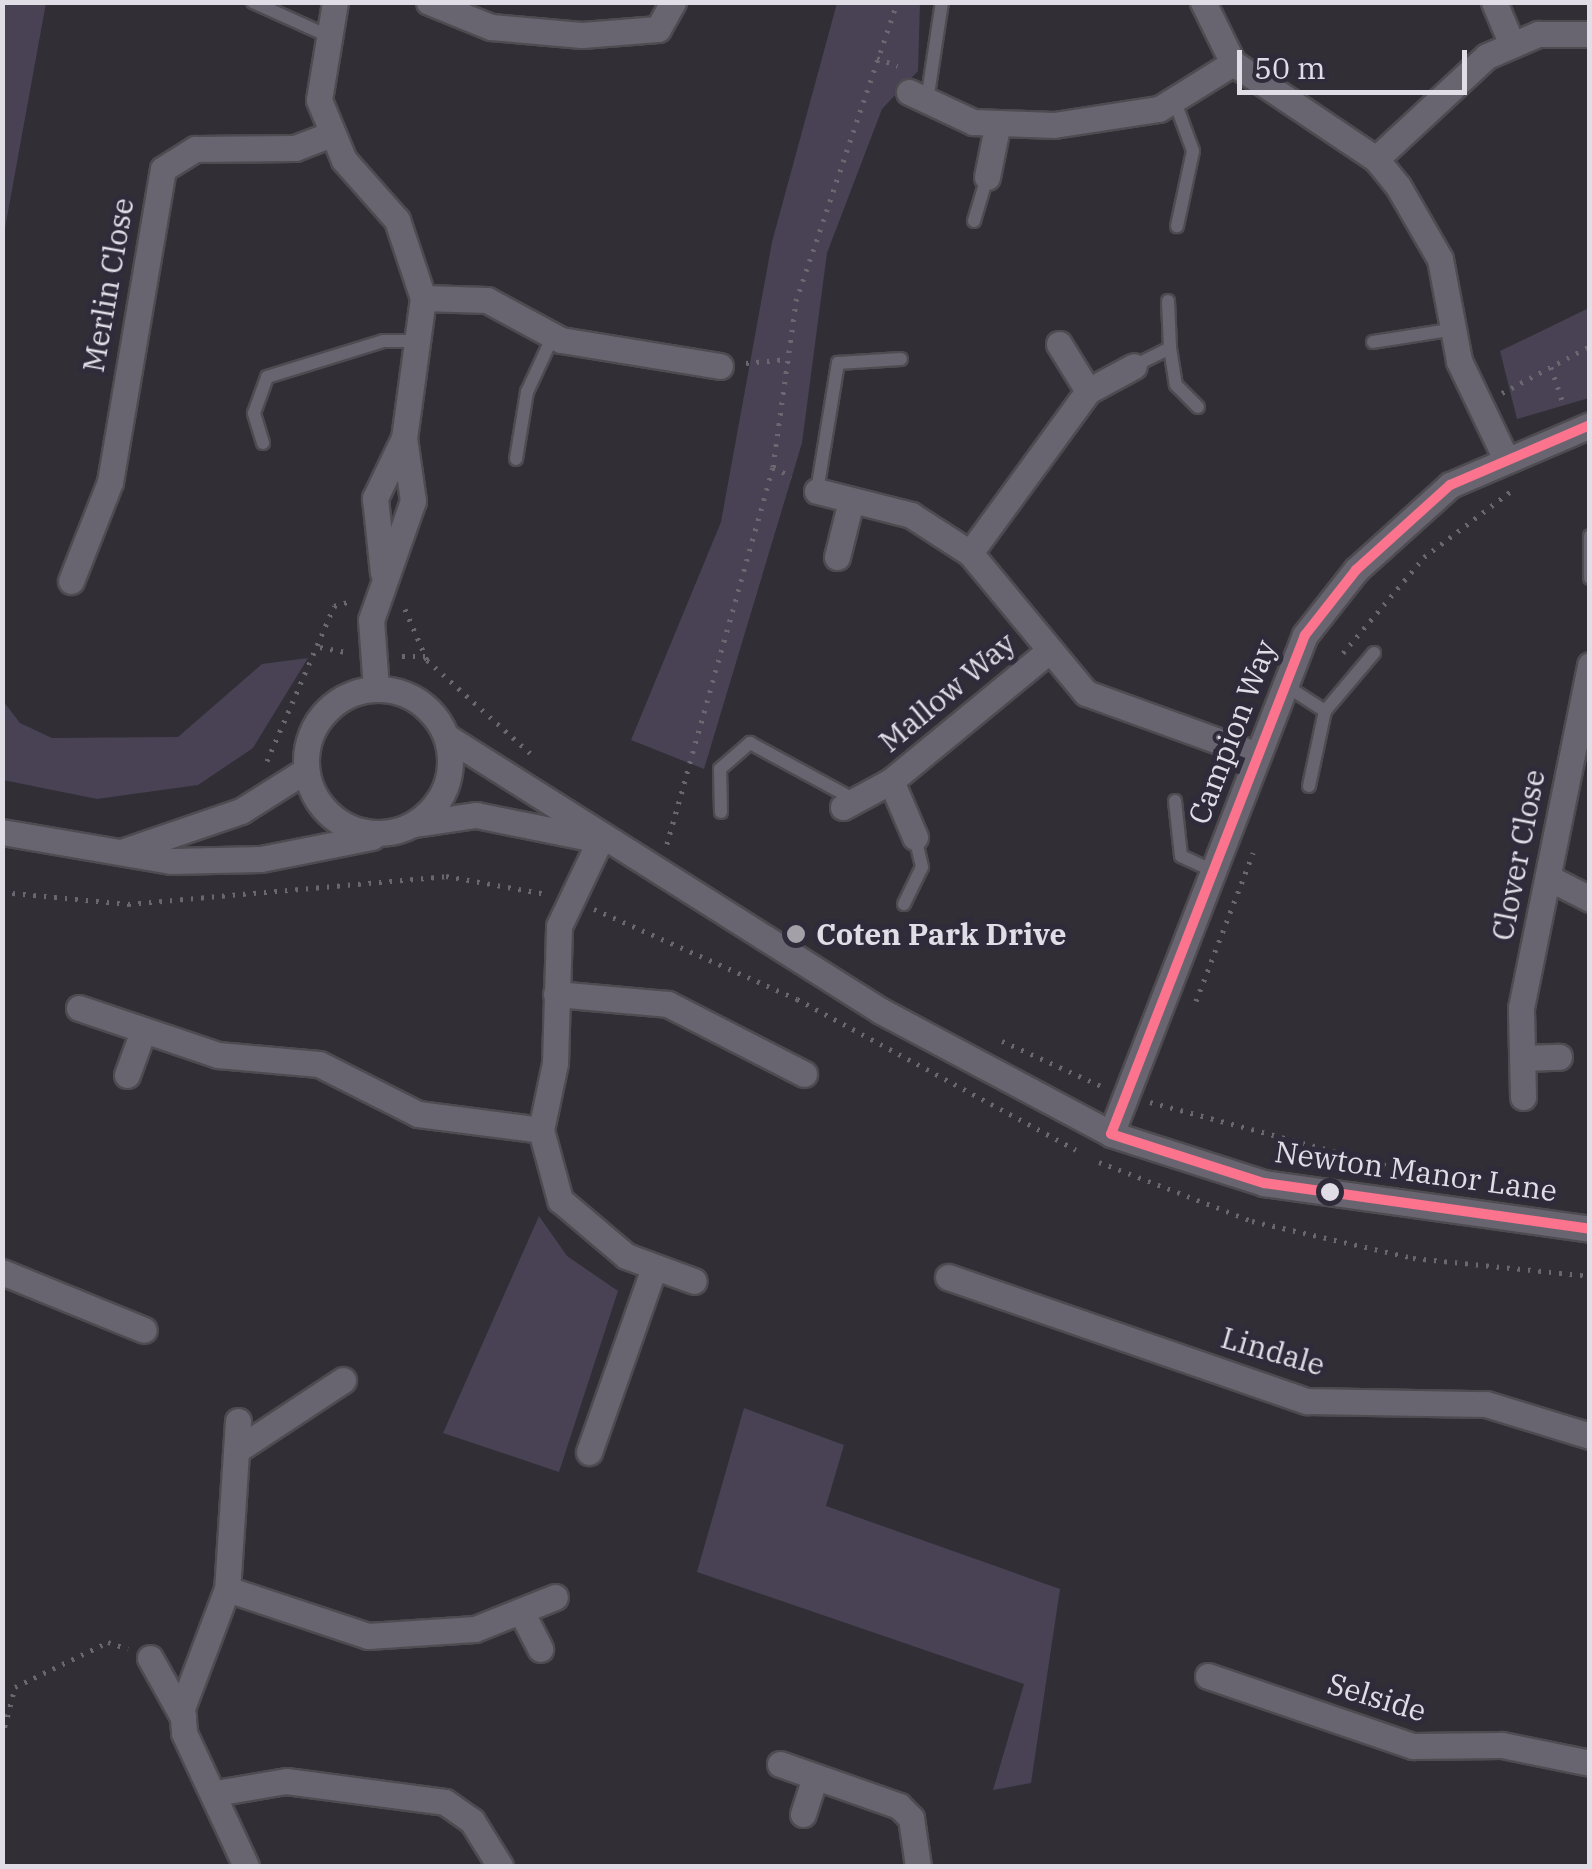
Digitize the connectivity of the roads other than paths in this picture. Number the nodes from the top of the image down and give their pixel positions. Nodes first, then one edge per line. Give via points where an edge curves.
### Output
1 (253, 2) edge
2 (335, 2) edge
3 (429, 2) edge
4 (673, 2) edge
5 (942, 2) edge
6 (1204, 2) edge
7 (1494, 2) edge
8 (324, 34) junction
9 (1590, 34) edge
10 (1511, 42) junction
11 (1233, 63) junction
12 (918, 96) joint
13 (1174, 102) junction
14 (997, 127) junction
15 (330, 134) junction
16 (1376, 159) junction
17 (988, 176) joint
18 (974, 221) dead end
19 (1177, 226) dead end
20 (422, 298) junction
21 (1168, 300) dead end
22 (1455, 329) junction
23 (553, 336) junction
24 (422, 341) junction
25 (1373, 342) dead end
26 (1060, 344) dead end
27 (1170, 348) junction
28 (901, 359) dead end
29 (720, 366) road end
30 (1134, 366) joint
31 (1088, 391) junction
32 (1198, 407) dead end
33 (1578, 419) edge
34 (404, 438) junction
35 (263, 443) dead end
36 (1504, 458) junction
37 (516, 460) dead end
38 (818, 491) joint
39 (851, 501) junction
40 (1590, 536) edge
41 (970, 553) junction
42 (836, 557) dead end
43 (383, 573) junction
44 (1590, 578) edge
45 (71, 582) dead end
46 (1374, 652) dead end
47 (1045, 654) junction
48 (1590, 666) edge
49 (1281, 683) junction
50 (376, 689) junction
51 (1325, 711) junction
52 (447, 737) junction
53 (1257, 755) junction
54 (306, 770) junction
55 (891, 781) junction
56 (1309, 786) dead end
57 (1176, 801) dead end
58 (849, 804) joint
59 (721, 812) dead end
60 (415, 824) junction
61 (2, 832) edge
62 (387, 834) junction
63 (915, 836) joint
64 (600, 840) junction
65 (123, 852) junction
66 (1213, 871) junction
67 (1552, 880) junction
68 (1590, 898) edge
69 (904, 904) dead end
70 (556, 994) junction
71 (79, 1008) dead end
72 (143, 1031) junction
73 (1560, 1057) dead end
74 (1522, 1058) junction
75 (804, 1074) dead end
76 (127, 1075) dead end
77 (1523, 1097) dead end
78 (541, 1130) junction
79 (1111, 1134) junction
80 (1590, 1229) edge
81 (654, 1268) junction
82 (2, 1272) edge
83 (948, 1277) dead end
84 (694, 1281) dead end
85 (144, 1330) dead end
86 (342, 1380) dead end
87 (238, 1421) dead end
88 (1590, 1436) edge
89 (237, 1450) junction
90 (589, 1452) dead end
91 (227, 1589) junction
92 (555, 1597) dead end
93 (524, 1615) junction
94 (540, 1649) dead end
95 (150, 1658) road end
96 (1208, 1676) dead end
97 (183, 1717) junction
98 (1590, 1763) edge
99 (780, 1764) dead end
100 (815, 1777) junction
101 (216, 1793) junction
102 (803, 1814) dead end
103 (246, 1866) edge
104 (500, 1866) edge
105 (918, 1866) edge

1 - 8 lane
2 - 8 street
3 - 4 street via 490,27 582,35 658,28
5 - 12 lane
6 - 11 street
7 - 10 street
8 - 15 street via 319,100
9 - 10 street
10 - 16 street via 1432,100
11 - 13 street
11 - 16 street
12 - 14 street
13 - 14 street
13 - 19 lane via 1193,152
14 - 17 street
15 - 20 street via 396,220
15 - 45 street, Merlin Close via 295,148 195,150 163,170 110,482
16 - 22 street via 1440,259
17 - 18 lane
20 - 23 street via 487,300
20 - 24 street
21 - 27 lane
22 - 25 lane
22 - 36 street via 1476,404
23 - 29 street
23 - 37 lane via 526,392
24 - 34 street
24 - 35 lane via 383,341 267,377 254,413
26 - 31 street
27 - 30 lane
27 - 32 lane via 1176,385
28 - 38 lane via 838,362
30 - 31 street
31 - 41 street
33 - 36 street, Campion Way
34 - 43 street via 413,502
34 - 43 street via 375,498
36 - 49 street, Campion Way via 1404,520 1305,635
38 - 39 street, Mallow Way
39 - 41 street, Mallow Way via 910,515
39 - 42 street
40 - 44 lane
41 - 47 street, Mallow Way
43 - 50 street via 371,620
46 - 51 lane
47 - 53 street, Mallow Way via 1122,712
47 - 55 street, Mallow Way
48 - 67 street, Clover Close
49 - 51 lane
49 - 53 street, Campion Way
50 - 52 street via 426,708
50 - 54 street via 323,714
51 - 56 lane
52 - 60 street via 451,770 440,801
52 - 64 street, Newton Manor Lane
53 - 66 street, Campion Way
54 - 62 street via 333,818
54 - 65 street via 241,811
55 - 58 street, Mallow Way
55 - 63 street, Mallow Way
57 - 66 lane via 1181,856
58 - 59 lane via 750,743 720,770
60 - 62 street
60 - 64 street, Newton Manor Lane via 476,815
61 - 65 street
62 - 65 street via 261,859 171,861
63 - 69 lane via 922,867
64 - 70 street via 568,898
64 - 79 street, Newton Manor Lane via 881,1011
66 - 79 street, Campion Way
67 - 68 street
67 - 74 street, Clover Close via 1521,1008
70 - 75 street via 668,1004
70 - 78 street
71 - 72 street
72 - 76 street
72 - 78 street via 218,1055 320,1064 446,1121
73 - 74 street
74 - 77 street, Clover Close
78 - 81 street via 560,1200 626,1256
79 - 80 street, Newton Manor Lane via 1264,1183
81 - 84 street
81 - 90 street
82 - 85 street
83 - 88 street, Lindale via 1308,1401 1486,1404
86 - 89 street
87 - 89 street
89 - 91 street
91 - 93 street via 368,1636 416,1637
91 - 97 street via 185,1684
92 - 93 street
93 - 94 street
95 - 97 street
96 - 98 street, Selside via 1413,1746 1502,1745
97 - 101 street
99 - 100 street
100 - 102 street
100 - 105 street via 899,1806 911,1818
101 - 103 street
101 - 104 street via 286,1782 446,1802 472,1821

